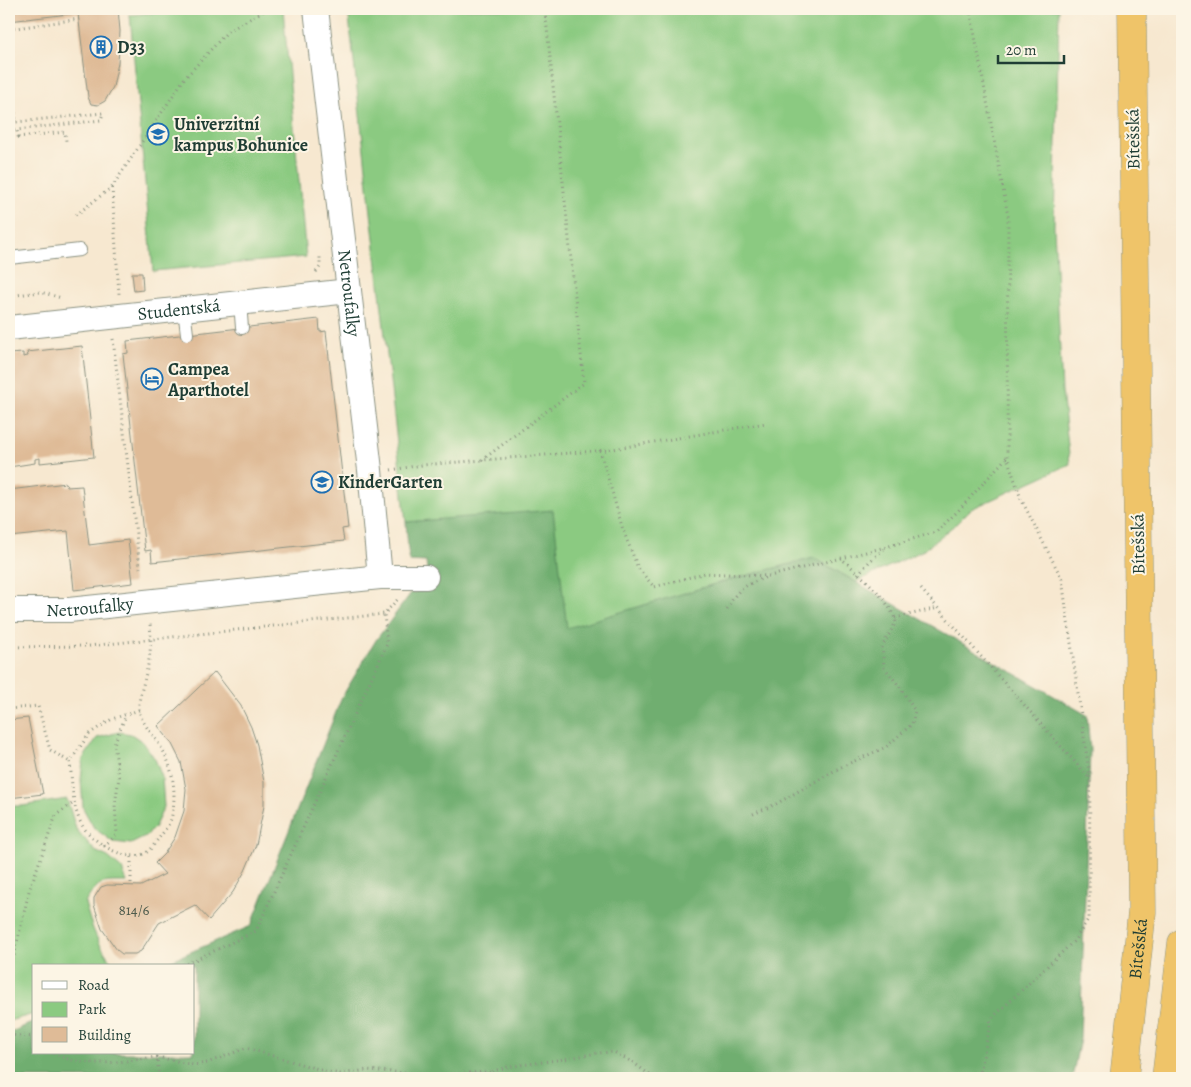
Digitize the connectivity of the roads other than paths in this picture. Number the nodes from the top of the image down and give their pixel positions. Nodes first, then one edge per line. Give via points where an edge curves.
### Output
1 (316, 9) edge
2 (1132, 9) edge
3 (80, 250) dead end
4 (9, 258) edge
5 (349, 290) junction
6 (240, 302) junction
7 (184, 309) junction
8 (9, 328) edge
9 (242, 328) dead end
10 (187, 334) dead end
11 (380, 578) junction
12 (416, 578) road end
13 (9, 610) edge
14 (1182, 943) edge
15 (1124, 1078) edge
16 (1166, 1078) edge

1 - 5 street, Netroufalky
2 - 15 highway, Bítešská via 1142,912
3 - 4 lane
5 - 6 street, Studentská
5 - 11 street, Netroufalky
6 - 7 street, Studentská
6 - 9 lane
7 - 8 street, Studentská via 118,310
7 - 10 lane
11 - 12 street, Netroufalky
11 - 13 street, Netroufalky via 68,610
14 - 16 highway

